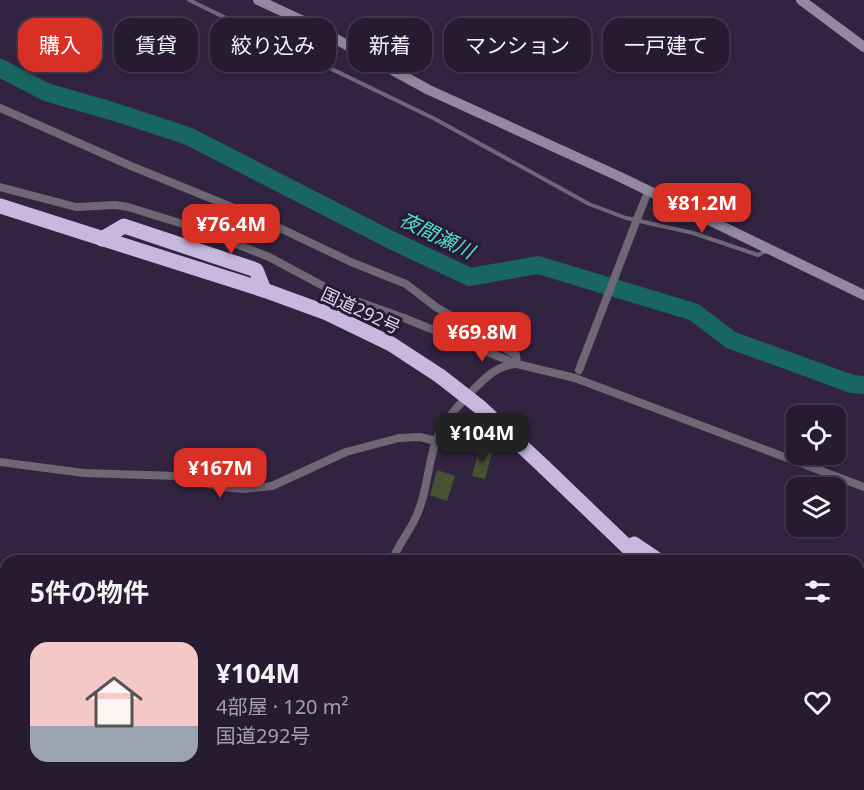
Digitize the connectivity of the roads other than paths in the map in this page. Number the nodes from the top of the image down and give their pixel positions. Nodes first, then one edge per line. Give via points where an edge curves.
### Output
1 (189, 0) edge
2 (258, 0) edge
3 (801, 0) edge
4 (864, 47) edge
5 (0, 108) edge
6 (0, 187) edge
7 (648, 192) junction
8 (0, 206) edge
9 (768, 250) junction
10 (861, 290) edge
11 (517, 364) junction
12 (575, 378) junction
13 (436, 441) junction
14 (0, 462) edge
15 (864, 487) edge
16 (599, 520) junction
17 (395, 555) edge
18 (636, 555) edge
19 (650, 555) edge

1 - 9 lane via 435,119 589,204 758,255
2 - 7 street via 429,90
3 - 4 street
5 - 11 street via 406,284 516,355
6 - 11 street via 76,207 128,207 196,228 269,257 340,295
7 - 9 street
7 - 12 street, bridge
8 - 16 highway, 国道292号, bridge via 264,290 327,313 391,344 482,408
9 - 10 street
11 - 12 street
11 - 13 street via 503,365 480,384 447,419
12 - 15 street
13 - 14 street via 399,438 346,452 272,486 244,489 176,476 84,473
13 - 17 street via 423,496
16 - 18 highway, 国道292号
16 - 19 highway

